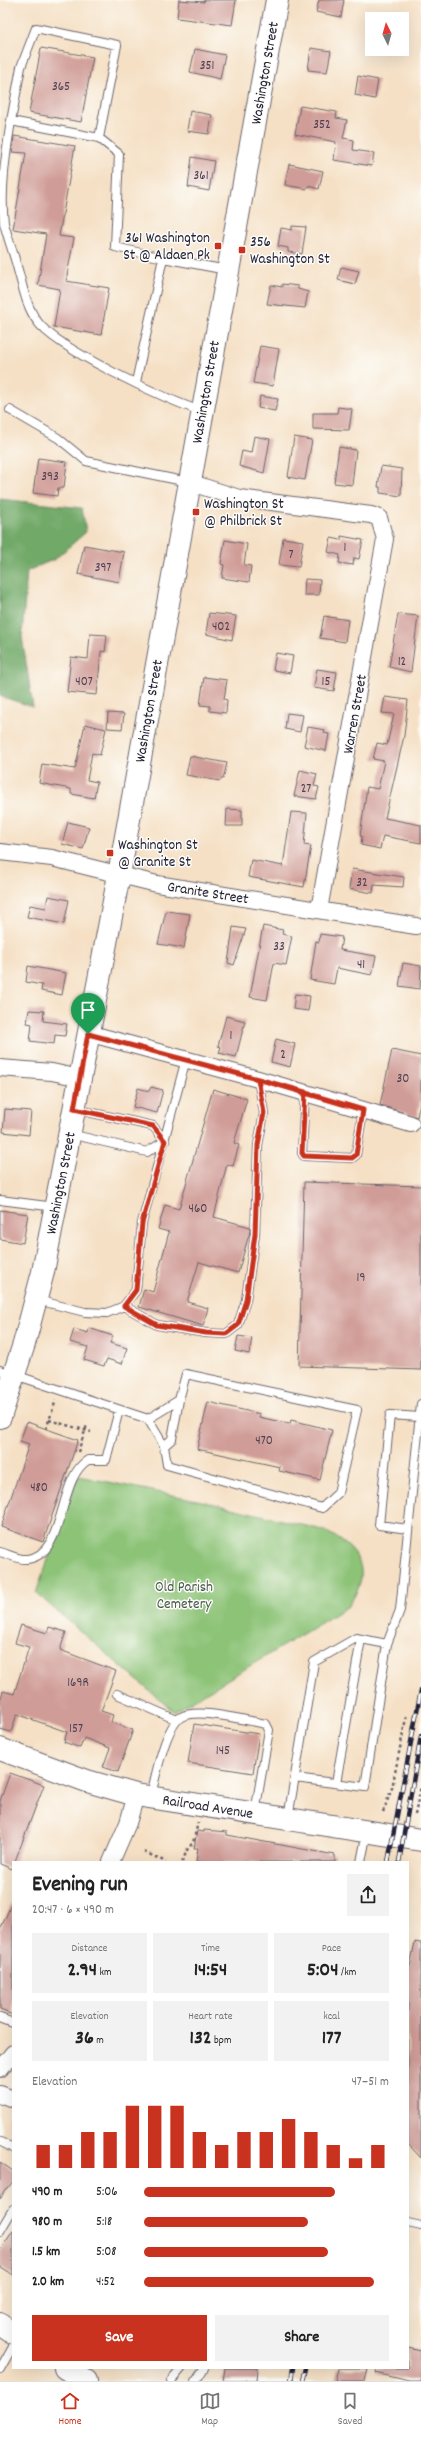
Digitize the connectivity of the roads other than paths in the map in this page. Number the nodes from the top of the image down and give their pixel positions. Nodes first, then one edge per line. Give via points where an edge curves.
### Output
1 (277, 0) edge
2 (11, 121) junction
3 (99, 138) junction
4 (163, 258) junction
5 (228, 270) junction
6 (136, 382) junction
7 (10, 410) dead end
8 (201, 411) junction
9 (188, 482) junction
10 (0, 852) edge
11 (119, 875) junction
12 (319, 910) junction
13 (416, 926) dead end
14 (88, 1034) junction
15 (186, 1059) junction
16 (0, 1068) edge
17 (80, 1078) junction
18 (258, 1079) junction
19 (305, 1092) junction
20 (74, 1109) junction
21 (363, 1110) junction
22 (412, 1124) dead end
23 (69, 1134) junction
24 (165, 1141) junction
25 (0, 1200) edge
26 (56, 1207) junction
27 (36, 1299) junction
28 (124, 1306) junction
29 (7, 1372) edge
30 (179, 1400) junction
31 (421, 1404) edge
32 (119, 1410) junction
33 (420, 1417) junction
34 (0, 1418) edge
35 (148, 1419) junction
36 (164, 1446) junction
37 (408, 1529) junction
38 (0, 1552) edge
39 (361, 1639) junction
40 (387, 1644) junction
41 (117, 1694) dead end
42 (177, 1720) junction
43 (0, 1749) edge
44 (295, 1778) junction
45 (336, 1783) junction
46 (143, 1796) junction
47 (255, 1813) junction
48 (288, 1818) junction
49 (367, 1831) junction
50 (421, 1840) edge
51 (111, 1861) edge
52 (361, 1861) edge
53 (0, 2018) edge
54 (12, 2023) edge
55 (12, 2054) edge
56 (0, 2069) edge
57 (0, 2094) edge
58 (12, 2099) edge
59 (0, 2142) edge
60 (12, 2148) edge
61 (12, 2211) edge
62 (409, 2223) edge
63 (421, 2226) edge
64 (1, 2230) edge
65 (0, 2324) edge
66 (12, 2332) edge
67 (12, 2348) edge
68 (181, 2369) edge
69 (203, 2369) edge
70 (0, 2370) edge
71 (171, 2381) edge
72 (196, 2381) edge

1 - 5 main road, Washington Street
2 - 3 lane
2 - 3 lane via 21,67 36,28 117,45
2 - 6 lane via 2,201 4,223 27,304 37,322 50,334
3 - 4 lane via 119,154 115,247
4 - 5 lane
4 - 6 lane
5 - 8 main road, Washington Street
6 - 8 lane via 181,405
7 - 9 lane via 58,438 86,461
8 - 9 main road, Washington Street
9 - 11 main road, Washington Street
9 - 12 street, Warren Street via 239,498 379,518 385,539
10 - 11 street, Granite Street via 52,858
11 - 12 street, Granite Street via 157,884
11 - 14 main road, Washington Street
12 - 13 street, Granite Street
14 - 15 street
14 - 17 main road, Washington Street
15 - 18 street
15 - 24 lane
16 - 17 street via 52,1072
17 - 20 main road, Washington Street
18 - 19 street
18 - 28 lane via 264,1113 258,1145 255,1234 246,1300 238,1325 226,1334 157,1325
19 - 21 street
19 - 21 lane via 302,1153 304,1156 352,1158 356,1155
20 - 23 main road, Washington Street
20 - 24 lane via 153,1126
21 - 22 street
23 - 24 lane via 147,1152
23 - 26 main road, Washington Street
24 - 28 lane via 142,1223 136,1290
25 - 26 lane
26 - 27 main road, Washington Street
27 - 28 lane via 85,1312 107,1313
27 - 29 main road, Washington Street
29 - 32 lane
29 - 34 main road, Washington Street
30 - 35 lane
30 - 36 lane via 172,1439
30 - 36 lane via 186,1374 357,1410 338,1493 322,1508 167,1465
31 - 33 lane
32 - 35 lane
32 - 38 lane via 106,1460 88,1460 76,1470 50,1545 35,1557 24,1560
33 - 37 lane
33 - 37 lane via 390,1415 379,1525
35 - 36 lane
37 - 40 lane via 400,1610
39 - 40 lane
39 - 44 lane via 356,1638 314,1662
39 - 45 lane
40 - 45 lane via 365,1787
41 - 42 lane
42 - 46 lane via 171,1728
42 - 47 lane via 182,1716 202,1714 266,1724 268,1730
43 - 46 main road, Railroad Avenue via 87,1781
44 - 45 lane
44 - 48 lane
46 - 47 main road, Railroad Avenue
46 - 51 street
47 - 48 main road, Railroad Avenue
48 - 49 main road, Railroad Avenue
49 - 50 main road, Railroad Avenue
49 - 52 lane
53 - 54 lane
55 - 56 street
57 - 58 street
59 - 60 lane
61 - 64 lane
62 - 63 lane
65 - 66 main road
67 - 70 lane
68 - 71 lane
69 - 72 lane

